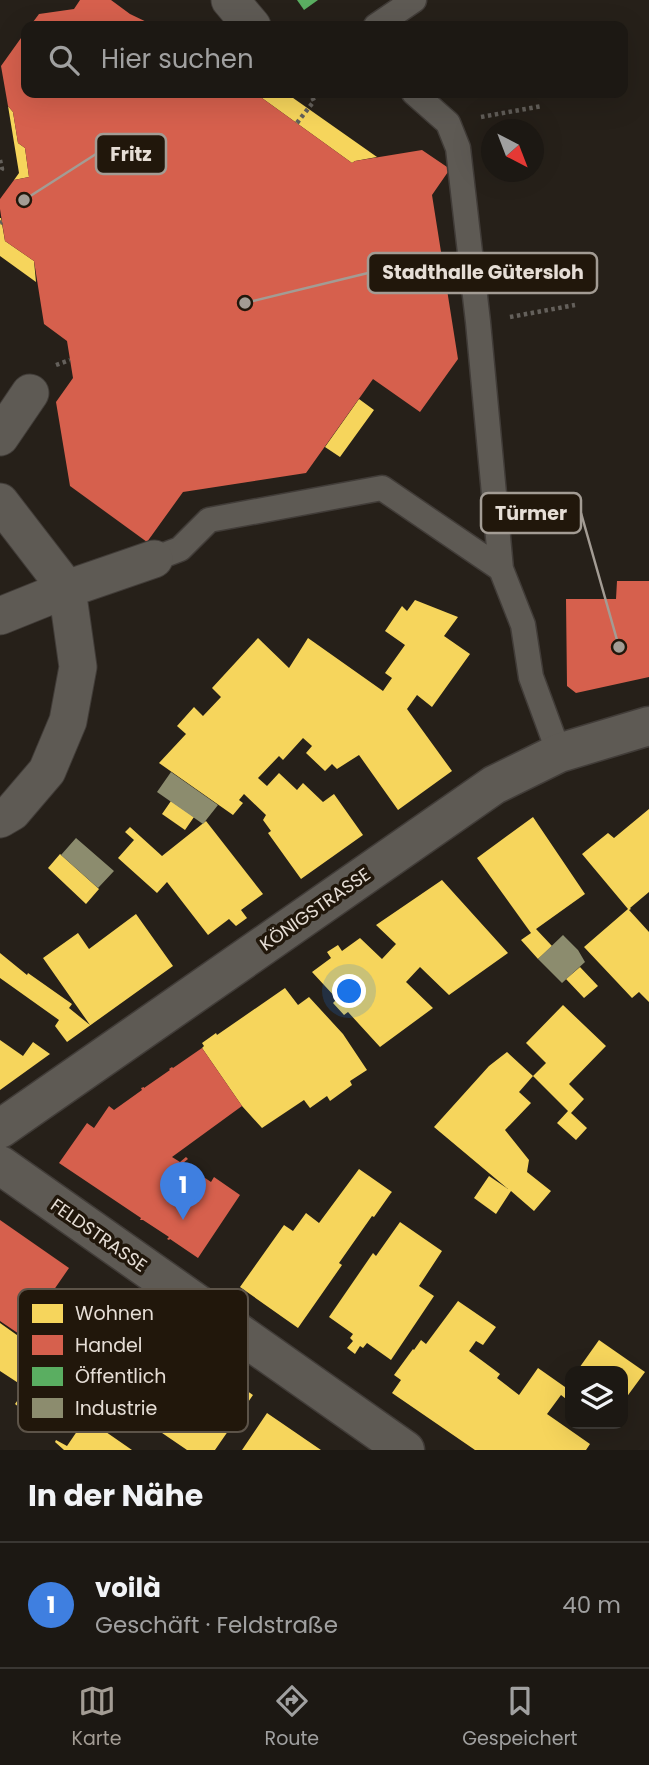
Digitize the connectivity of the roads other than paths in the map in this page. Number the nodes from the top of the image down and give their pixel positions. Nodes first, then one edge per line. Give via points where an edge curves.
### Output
1 (230, 0) edge
2 (414, 0) edge
3 (248, 21) edge
4 (383, 21) edge
5 (420, 98) edge
6 (30, 393) dead end
7 (0, 437) edge
8 (0, 502) edge
9 (154, 559) joint
10 (500, 569) junction
11 (67, 589) junction
12 (0, 616) edge
13 (649, 726) edge
14 (559, 753) junction
15 (0, 819) edge
16 (0, 1129) edge
17 (0, 1165) edge
18 (176, 1289) edge
19 (248, 1340) edge
20 (405, 1450) edge

1 - 3 street
2 - 4 lane
5 - 10 lane via 448,123 458,148
6 - 7 street
8 - 11 street
9 - 10 lane via 180,549 209,520 382,488
9 - 11 street
10 - 14 lane via 523,625 531,677
11 - 12 street
11 - 15 street via 78,667 68,721 47,771 12,812
13 - 14 street, KÖNIGSTRASSE
14 - 16 street, KÖNIGSTRASSE via 494,785
17 - 18 street, FELDSTRASSE
19 - 20 street, FELDSTRASSE

